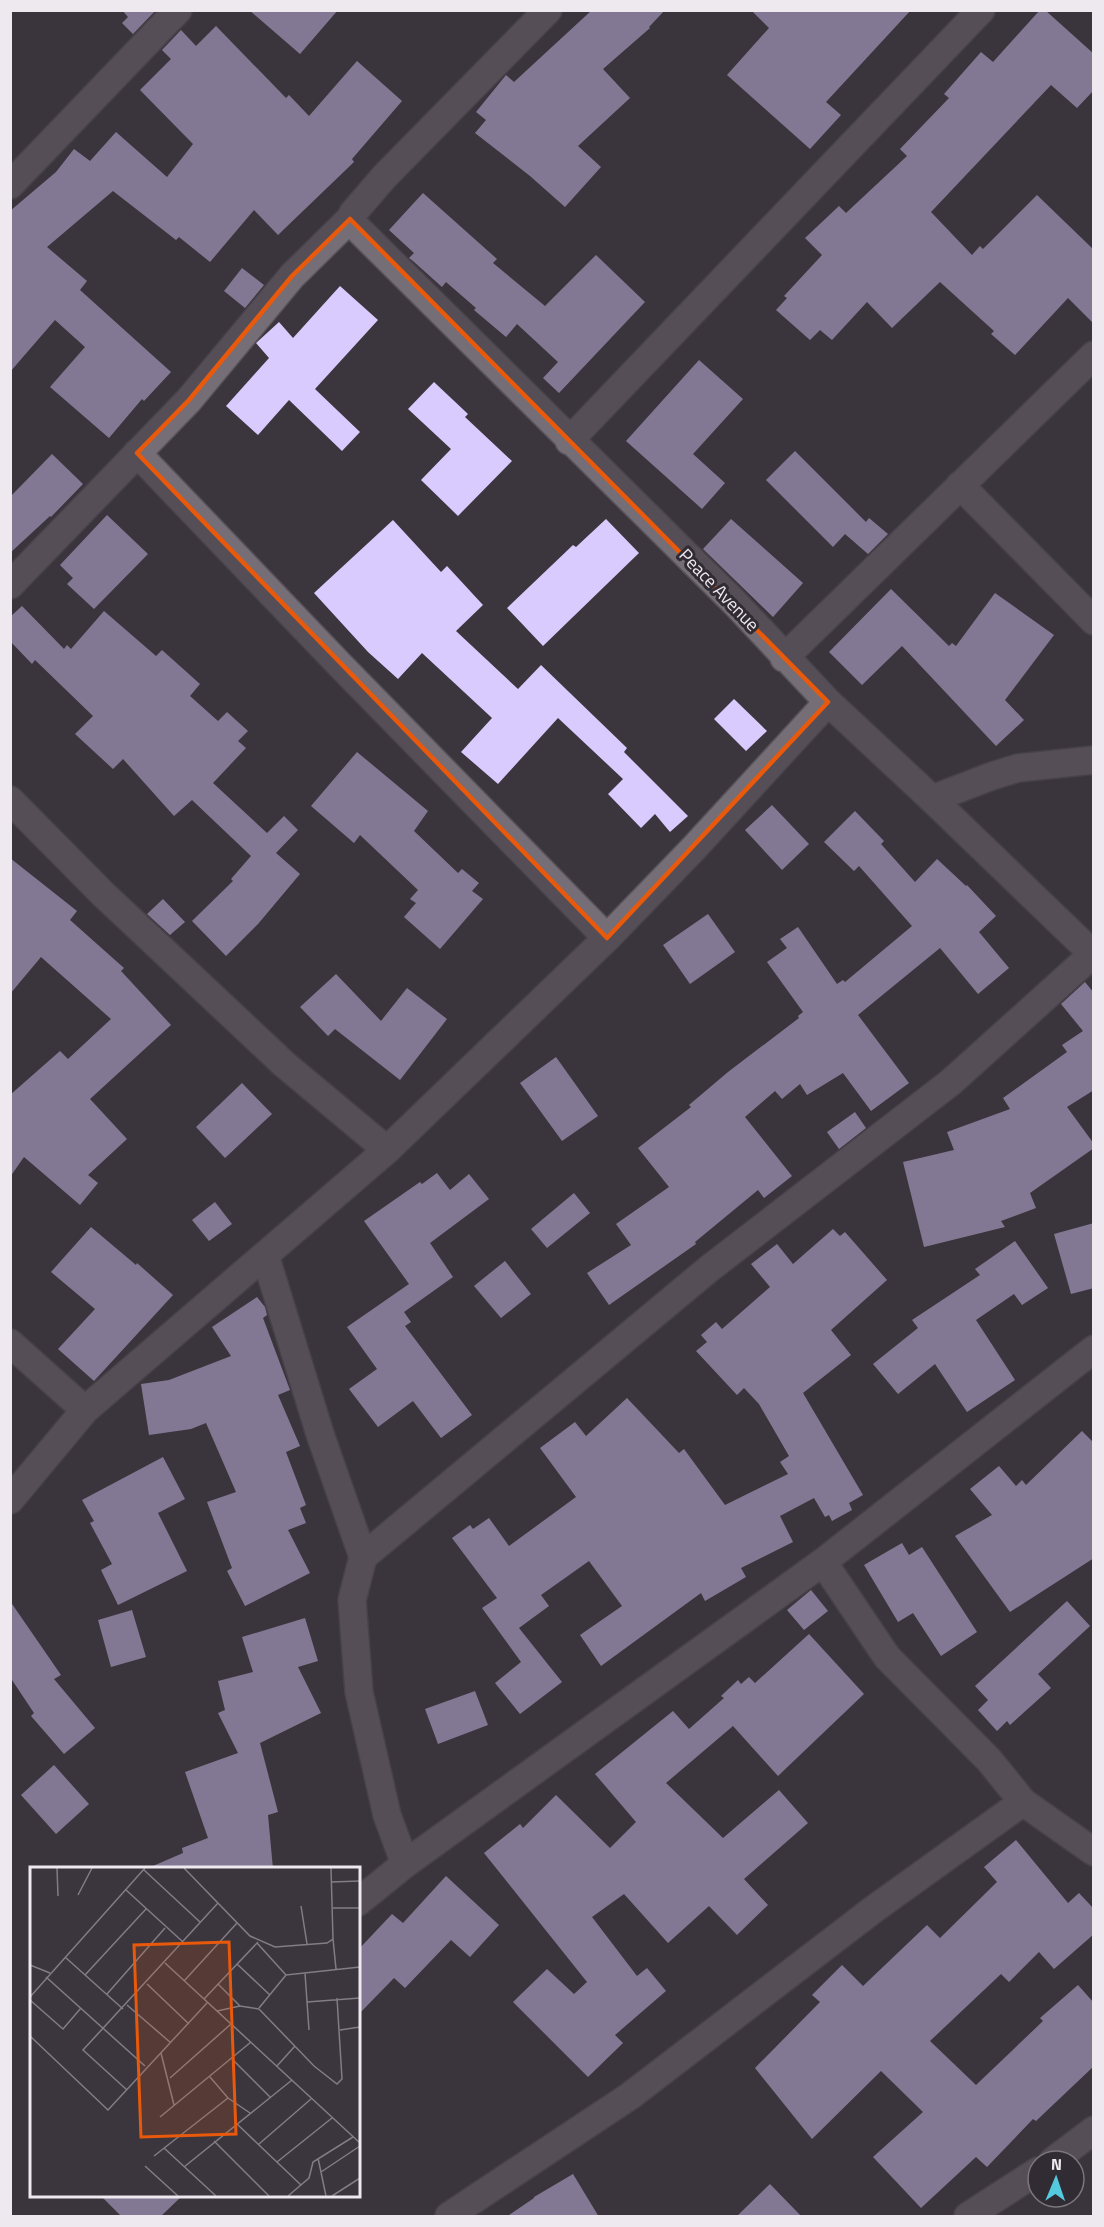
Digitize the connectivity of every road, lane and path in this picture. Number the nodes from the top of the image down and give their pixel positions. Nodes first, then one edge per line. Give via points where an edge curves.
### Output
1 (178, 10) edge
2 (548, 10) edge
3 (981, 10) edge
4 (10, 185) edge
5 (350, 219) junction
6 (1094, 355) edge
7 (569, 441) junction
8 (137, 453) junction
9 (960, 485) junction
10 (10, 585) edge
11 (1094, 621) edge
12 (784, 658) junction
13 (828, 702) junction
14 (1094, 760) edge
15 (932, 799) junction
16 (10, 800) edge
17 (607, 938) junction
18 (1093, 955) edge
19 (387, 1150) junction
20 (265, 1255) junction
21 (10, 1343) edge
22 (1092, 1354) edge
23 (86, 1410) junction
24 (10, 1500) edge
25 (363, 1557) junction
26 (823, 1562) junction
27 (1023, 1802) junction
28 (1094, 1852) edge
29 (405, 1864) junction
30 (360, 1900) edge
31 (1094, 2130) edge
32 (1069, 2149) edge
33 (1026, 2179) edge
34 (448, 2217) edge
35 (968, 2217) edge

1 - 4 street
2 - 5 street via 384,177
3 - 7 street
5 - 7 street, Peace Avenue
5 - 8 street via 292,276 189,400
6 - 9 street
7 - 12 street, Peace Avenue via 735,603
8 - 10 street
8 - 17 street
9 - 11 street
9 - 12 street
12 - 13 street, Peace Avenue
13 - 15 street, Peace Avenue
13 - 17 street
14 - 15 street via 1018,768
15 - 18 street, Peace Avenue
16 - 19 street via 275,1056
17 - 19 street
18 - 25 street via 951,1082 710,1268
19 - 20 street
20 - 23 street
20 - 25 street
21 - 23 street
22 - 26 street
23 - 24 street
25 - 29 street via 352,1600 359,1692 387,1815
26 - 27 street via 887,1657 989,1760
26 - 29 street
27 - 28 street
27 - 34 street via 874,1909 630,2096
29 - 30 street
31 - 32 street
33 - 35 street

